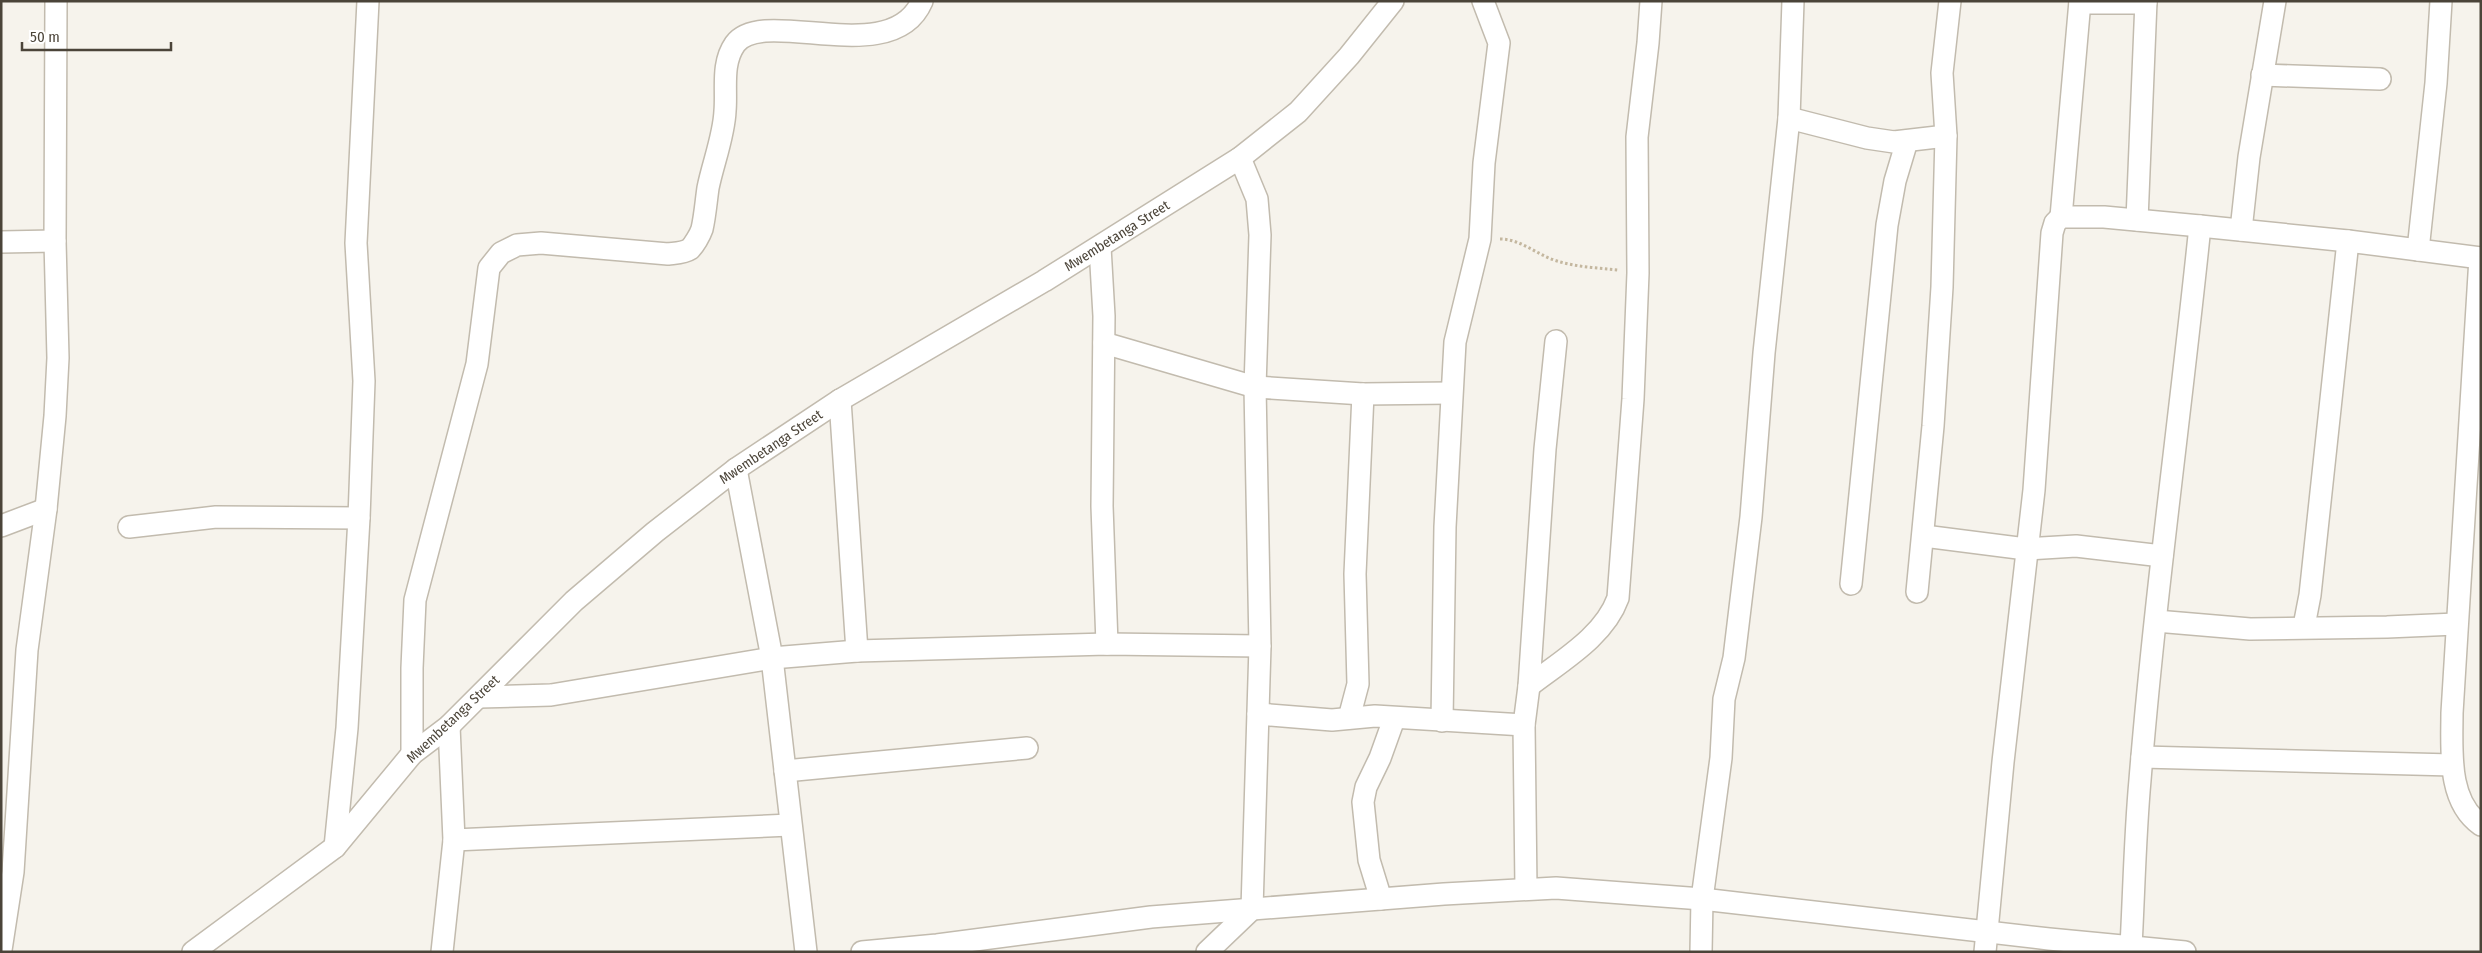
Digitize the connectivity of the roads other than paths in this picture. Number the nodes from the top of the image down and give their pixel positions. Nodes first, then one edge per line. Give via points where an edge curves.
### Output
1 (56, 1) edge
2 (368, 1) edge
3 (922, 1) edge
4 (1393, 1) edge
5 (1483, 1) edge
6 (1651, 1) edge
7 (1793, 1) edge
8 (1950, 1) edge
9 (2275, 1) edge
10 (2441, 1) edge
11 (2080, 2) edge
12 (2146, 2) edge
13 (2262, 75) junction
14 (2380, 80) dead end
15 (1790, 118) junction
16 (1946, 136) junction
17 (1907, 141) junction
18 (1240, 158) junction
19 (2061, 217) junction
20 (2137, 220) junction
21 (2200, 226) junction
22 (2240, 230) junction
23 (55, 241) junction
24 (2348, 241) junction
25 (1, 242) edge
26 (1100, 247) junction
27 (2418, 250) junction
28 (2480, 258) edge
29 (1556, 341) dead end
30 (1104, 343) junction
31 (1255, 386) junction
32 (1451, 393) junction
33 (1363, 394) junction
34 (840, 400) junction
35 (736, 469) junction
36 (46, 509) junction
37 (359, 518) junction
38 (1, 526) edge
39 (129, 527) dead end
40 (1924, 536) junction
41 (2026, 549) junction
42 (2162, 556) junction
43 (1851, 584) dead end
44 (1917, 592) dead end
45 (2156, 621) junction
46 (2456, 624) junction
47 (2304, 626) junction
48 (1108, 644) junction
49 (1260, 646) junction
50 (857, 651) junction
51 (772, 658) junction
52 (1529, 686) junction
53 (479, 697) junction
54 (1258, 714) junction
55 (1349, 718) junction
56 (1394, 719) junction
57 (1442, 721) junction
58 (1524, 725) junction
59 (449, 726) junction
60 (1027, 748) dead end
61 (412, 754) junction
62 (2142, 757) junction
63 (2452, 765) junction
64 (785, 771) junction
65 (10, 800) edge
66 (790, 825) junction
67 (2481, 825) edge
68 (454, 840) junction
69 (335, 847) junction
70 (1526, 888) junction
71 (1381, 899) junction
72 (1702, 899) junction
73 (1252, 909) junction
74 (1986, 942) edge
75 (2131, 946) junction
76 (206, 949) edge
77 (1, 950) edge
78 (442, 952) edge
79 (806, 952) edge
80 (862, 952) edge
81 (1207, 952) edge
82 (1701, 952) edge
83 (2185, 952) edge

1 - 23 street
2 - 37 street via 356,243 364,380
3 - 61 street via 907,23 890,32 767,31 749,34 736,43 725,75 725,112 701,230 691,248 668,254 541,243 517,245 501,253 489,268 477,364 415,600
4 - 18 street, Mwembetanga Street via 1298,112
5 - 32 street via 1499,43 1484,163 1480,239 1455,342
6 - 52 street via 1637,137 1638,273 1633,399 1618,598 1601,628
7 - 15 street
8 - 16 street via 1942,73
9 - 13 street
10 - 27 street via 2436,83
11 - 12 street
11 - 19 street
12 - 20 street
13 - 14 street
13 - 22 street
15 - 17 street via 1867,138
15 - 72 street via 1764,352 1751,518 1734,658 1724,699 1721,758
16 - 17 street
16 - 40 street via 1942,287
17 - 43 street via 1887,225
18 - 26 street, Mwembetanga Street
18 - 31 street via 1257,199 1260,235
19 - 20 street
19 - 41 street via 2052,233 2034,490
20 - 21 street
21 - 22 street
21 - 42 street
22 - 24 street
23 - 25 street
23 - 36 street via 58,358
24 - 27 street
24 - 47 street via 2310,596
26 - 30 street
26 - 34 street, Mwembetanga Street
27 - 28 street
28 - 46 street
29 - 52 street via 1545,449
30 - 31 street
30 - 48 street via 1102,506
31 - 33 street
31 - 49 street
32 - 33 street
32 - 57 street
33 - 55 street via 1355,574 1358,684
34 - 35 street, Mwembetanga Street
34 - 50 street
35 - 51 street
35 - 53 street, Mwembetanga Street via 574,601
36 - 38 street
36 - 65 street
37 - 39 street via 216,517
37 - 69 street via 347,728
40 - 41 street
40 - 44 street
41 - 42 street via 2076,546
41 - 74 street
42 - 45 street
45 - 47 street via 2250,629
45 - 62 street
46 - 47 street
46 - 63 street
48 - 49 street
48 - 50 street
49 - 54 street
50 - 51 street
51 - 53 street via 550,695
51 - 64 street
52 - 58 street
53 - 59 street, Mwembetanga Street
54 - 55 street via 1332,720
54 - 73 street
55 - 56 street via 1375,716
56 - 57 street
56 - 71 street via 1363,802 1369,860
57 - 58 street
58 - 70 street
59 - 61 street, Mwembetanga Street
59 - 68 street
60 - 64 street
61 - 69 street, Mwembetanga Street
62 - 63 street
62 - 75 street
63 - 67 street via 2462,808
64 - 66 street
65 - 77 street via 13,872
66 - 68 street
66 - 79 street
68 - 78 street
69 - 76 street, Mwembetanga Street
70 - 71 street
70 - 72 street via 1583,888
71 - 73 street
72 - 74 street
72 - 82 street
73 - 80 street via 1151,917
73 - 81 street
74 - 75 street
75 - 83 street

